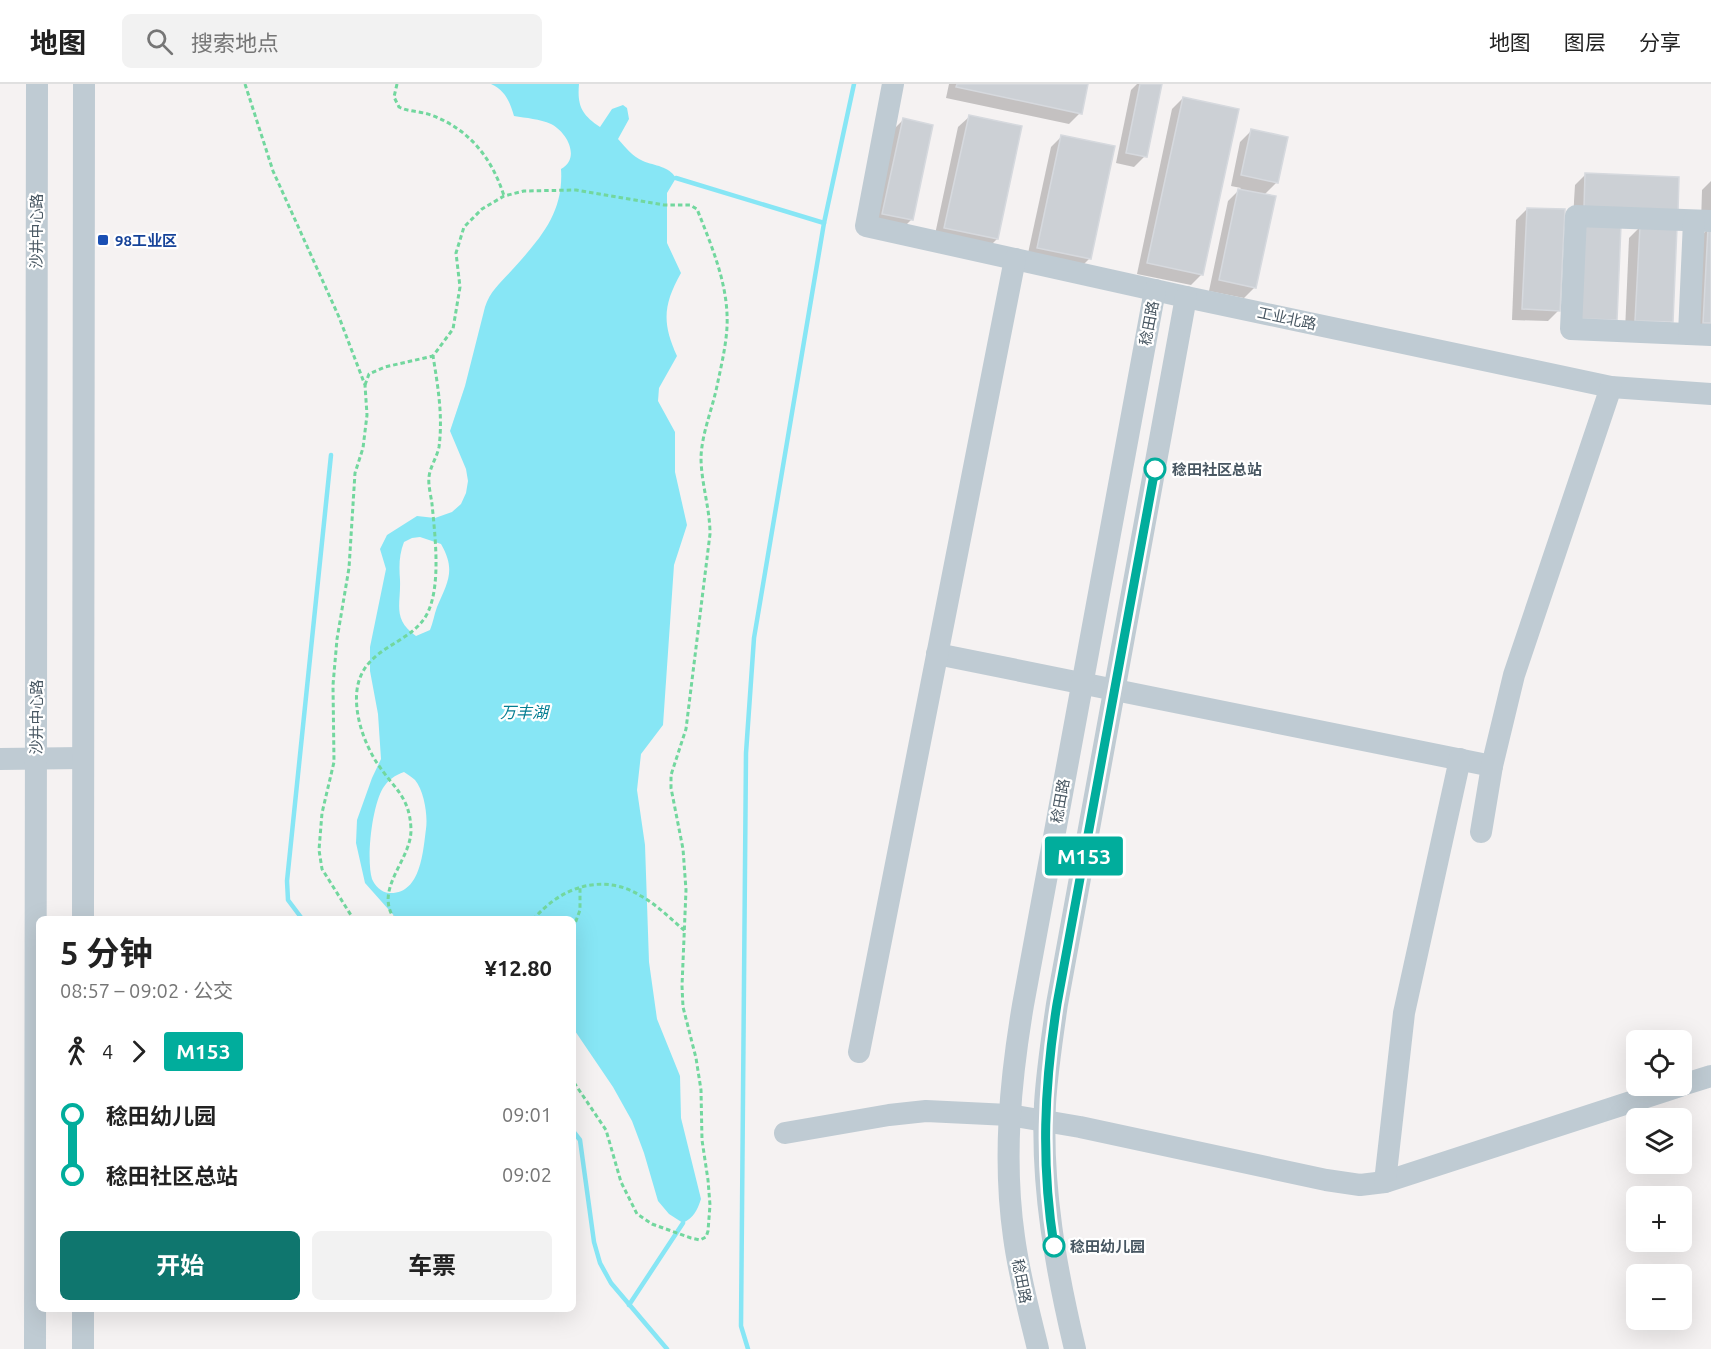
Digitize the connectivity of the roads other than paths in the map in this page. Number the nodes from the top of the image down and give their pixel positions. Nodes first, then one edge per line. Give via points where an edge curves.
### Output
1 (37, 84) edge
2 (84, 84) edge
3 (893, 84) edge
4 (1702, 221) edge
5 (1015, 259) junction
6 (1155, 290) junction
7 (1185, 297) junction
8 (1700, 334) edge
9 (1611, 387) junction
10 (1711, 394) edge
11 (937, 654) junction
12 (1082, 683) junction
13 (1114, 690) junction
14 (83, 758) junction
15 (0, 759) edge
16 (36, 759) junction
17 (1460, 759) junction
18 (1492, 766) junction
19 (1481, 832) dead end
20 (83, 916) edge
21 (859, 1052) dead end
22 (1711, 1076) edge
23 (1692, 1082) edge
24 (1650, 1096) edge
25 (1009, 1115) junction
26 (1045, 1120) junction
27 (785, 1133) dead end
28 (1384, 1182) junction
29 (83, 1312) edge
30 (35, 1349) edge
31 (82, 1349) edge
32 (1038, 1349) edge
33 (1075, 1349) edge

1 - 16 street, 沙井中心路
2 - 14 street
3 - 5 street, 工业北路 via 866,226
4 - 8 street
4 - 8 street via 1576,216 1571,329
5 - 6 street, 工业北路
5 - 11 street
6 - 7 street, 工业北路
6 - 12 street, 稔田路
7 - 9 street, 工业北路
7 - 13 street, 稔田路
9 - 10 street, 工业北路
9 - 18 street via 1514,675
11 - 12 street
11 - 21 street
12 - 13 street
12 - 25 street, 稔田路 via 1021,1016
13 - 17 street
13 - 26 street, 稔田路 via 1057,1004
14 - 16 street
14 - 20 street
15 - 16 street
16 - 30 street, 沙井中心路
17 - 18 street
17 - 28 street via 1404,1013
18 - 19 street
22 - 23 street
24 - 28 street
25 - 26 street
25 - 27 street via 907,1113
25 - 32 street, 稔田路 via 1013,1228
26 - 28 street via 1326,1180 1360,1185
26 - 33 street, 稔田路 via 1052,1232
29 - 31 street

